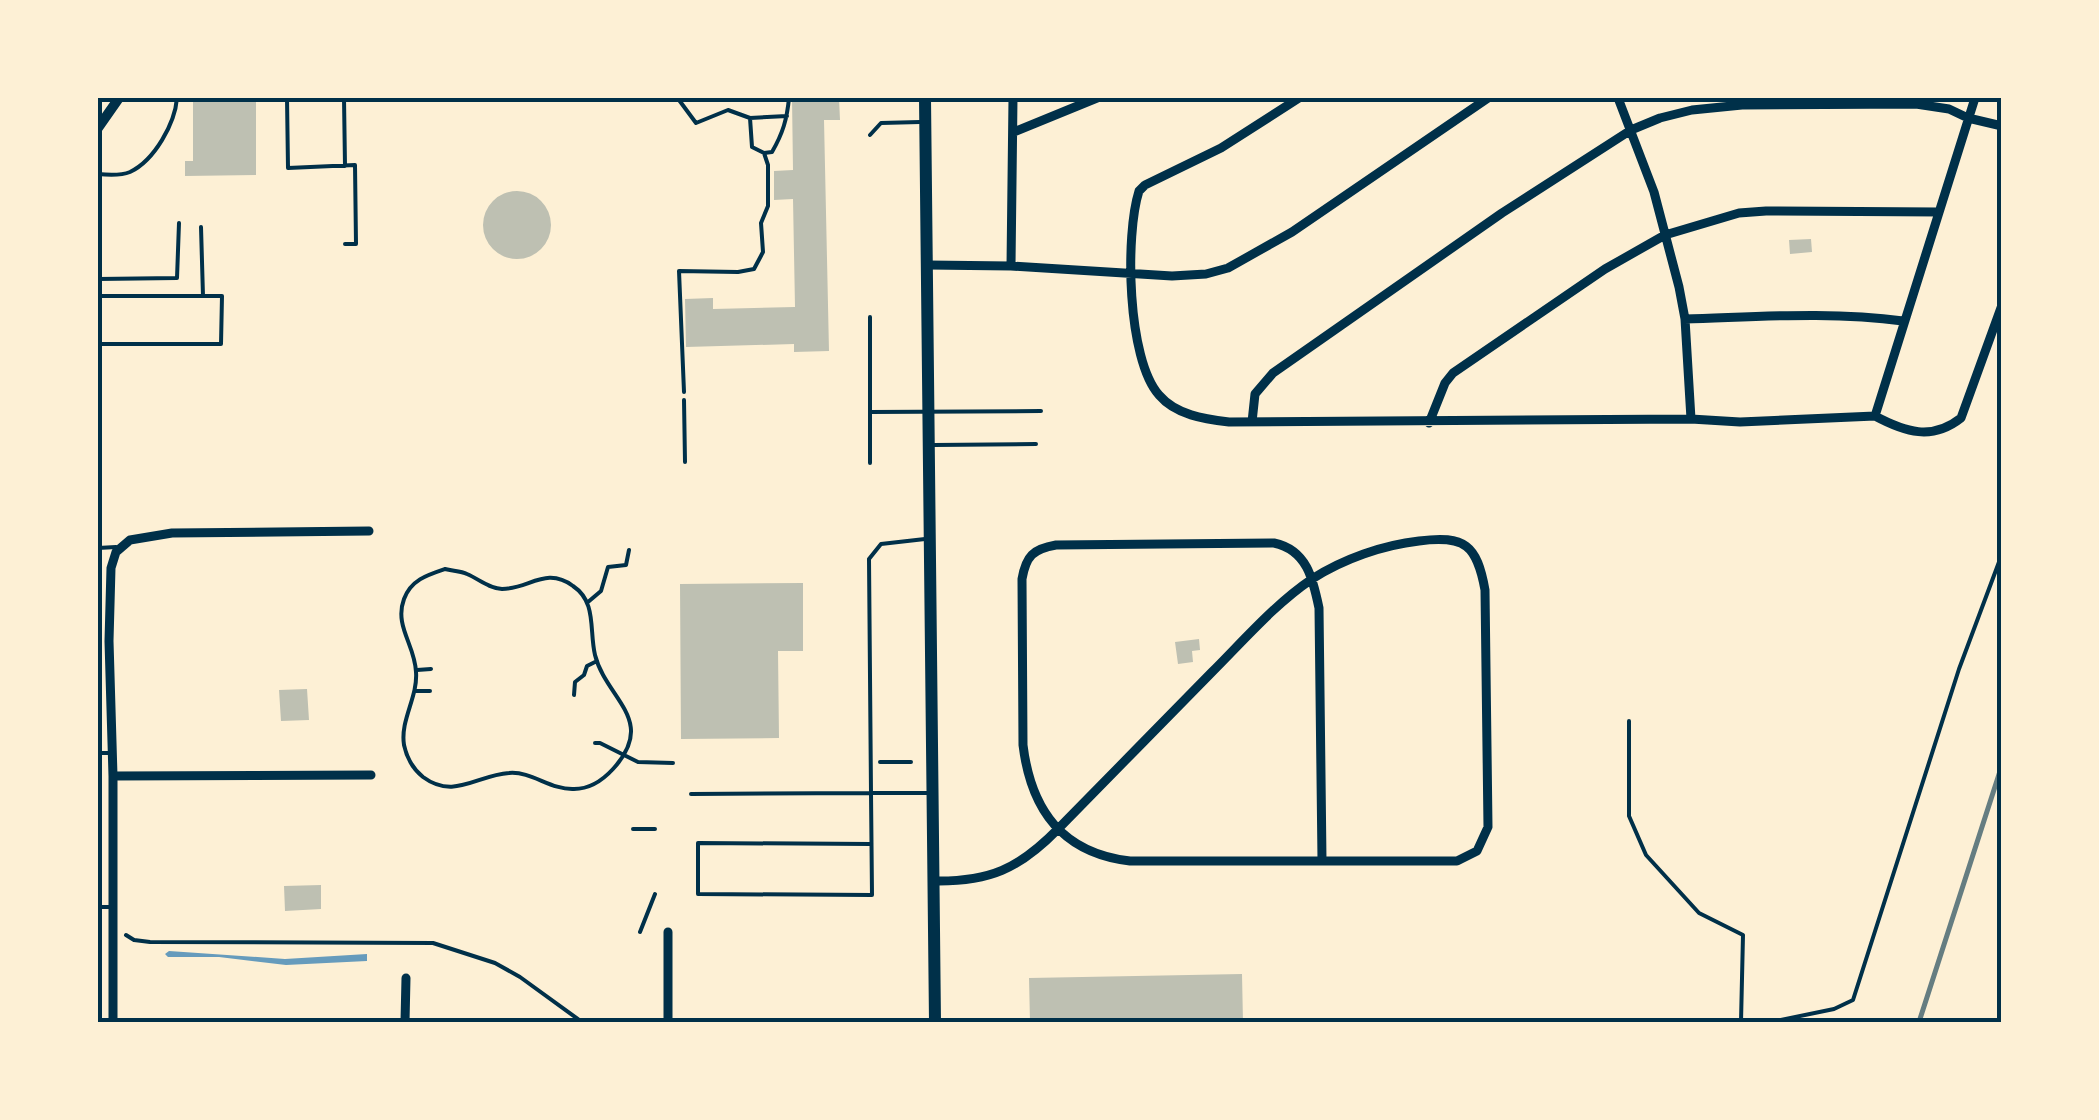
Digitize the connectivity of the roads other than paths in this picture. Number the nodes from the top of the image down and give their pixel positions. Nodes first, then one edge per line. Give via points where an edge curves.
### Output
1 (119, 98) edge
2 (177, 98) edge
3 (287, 98) edge
4 (344, 98) edge
5 (926, 98) edge
6 (1014, 98) edge
7 (1097, 98) edge
8 (1300, 98) edge
9 (1488, 98) edge
10 (1618, 98) edge
11 (1975, 98) edge
12 (1968, 118) junction
13 (926, 122) junction
14 (2002, 126) edge
15 (98, 128) edge
16 (1631, 130) junction
17 (1014, 132) junction
18 (870, 135) dead end
19 (345, 166) junction
20 (98, 174) edge
21 (1939, 212) junction
22 (202, 227) dead end
23 (1665, 235) junction
24 (345, 244) dead end
25 (928, 265) junction
26 (1011, 266) junction
27 (1129, 274) junction
28 (98, 296) edge
29 (203, 296) junction
30 (2002, 305) edge
31 (870, 317) dead end
32 (1685, 320) junction
33 (1903, 321) junction
34 (98, 344) edge
35 (684, 400) road end
36 (1042, 410) dead end
37 (929, 411) junction
38 (870, 412) junction
39 (1875, 416) junction
40 (1690, 419) junction
41 (1252, 422) junction
42 (1430, 423) junction
43 (930, 444) junction
44 (1036, 444) dead end
45 (686, 462) dead end
46 (870, 462) dead end
47 (368, 530) dead end
48 (930, 539) junction
49 (120, 547) junction
50 (98, 548) edge
51 (2002, 554) edge
52 (1311, 580) junction
53 (1630, 721) dead end
54 (98, 753) edge
55 (112, 753) junction
56 (371, 775) dead end
57 (113, 776) junction
58 (870, 793) junction
59 (932, 793) junction
60 (691, 794) dead end
61 (1058, 829) junction
62 (871, 844) junction
63 (1322, 860) junction
64 (934, 881) junction
65 (112, 906) junction
66 (98, 907) edge
67 (668, 932) dead end
68 (406, 978) dead end
69 (113, 1022) edge
70 (406, 1022) edge
71 (668, 1022) edge
72 (935, 1022) edge
73 (1741, 1022) edge
74 (1771, 1022) edge

1 - 15 street
2 - 20 lane via 174,119 143,162 129,172
3 - 19 lane via 288,168
4 - 19 lane
5 - 13 main road
6 - 17 street
7 - 17 street
8 - 27 street via 1221,148 1145,184 1136,201
9 - 27 street via 1248,259 1206,274
10 - 16 street
11 - 12 street
12 - 14 street
12 - 16 street via 1916,104 1742,105 1692,110
12 - 21 street
13 - 18 lane via 881,123
13 - 25 main road
16 - 23 street
16 - 41 street via 1272,372 1255,394
17 - 26 street
19 - 24 lane via 355,166 356,244
21 - 23 street via 1766,211
21 - 33 street
22 - 29 lane
23 - 32 street
23 - 42 street via 1473,357 1445,382
25 - 26 street
25 - 37 main road
26 - 27 street
27 - 41 street via 1145,370 1160,397 1207,420
28 - 29 lane
29 - 34 lane via 222,296 221,344
30 - 39 street via 1960,418 1924,433
31 - 38 lane
32 - 33 street
32 - 40 street
33 - 39 street
35 - 45 lane
36 - 37 lane
37 - 38 lane
37 - 43 main road
38 - 46 lane
39 - 40 street
40 - 42 street
41 - 42 street
43 - 44 lane
43 - 48 main road
47 - 49 street via 172,533
48 - 58 lane via 881,544 870,560
48 - 59 main road
49 - 50 lane
49 - 55 street via 111,568 108,642
51 - 74 lane via 1853,1000
52 - 61 street
52 - 61 street via 1296,551 1274,543 1056,544 1031,553 1022,578 1023,745 1032,792
52 - 63 street via 1319,608
52 - 63 street via 1386,547 1453,540 1475,553 1486,590 1488,827 1478,851 1457,861
53 - 73 lane via 1628,816 1646,855 1699,913 1743,936
54 - 55 lane
55 - 57 street
56 - 57 street
57 - 65 street
58 - 59 lane
58 - 60 lane
58 - 62 lane
59 - 64 main road
61 - 63 street via 1095,854 1130,861
61 - 64 street via 1005,871
62 - 62 lane via 872,895 698,894 698,844
64 - 72 main road
65 - 66 lane
65 - 69 street
67 - 71 street
68 - 70 street

